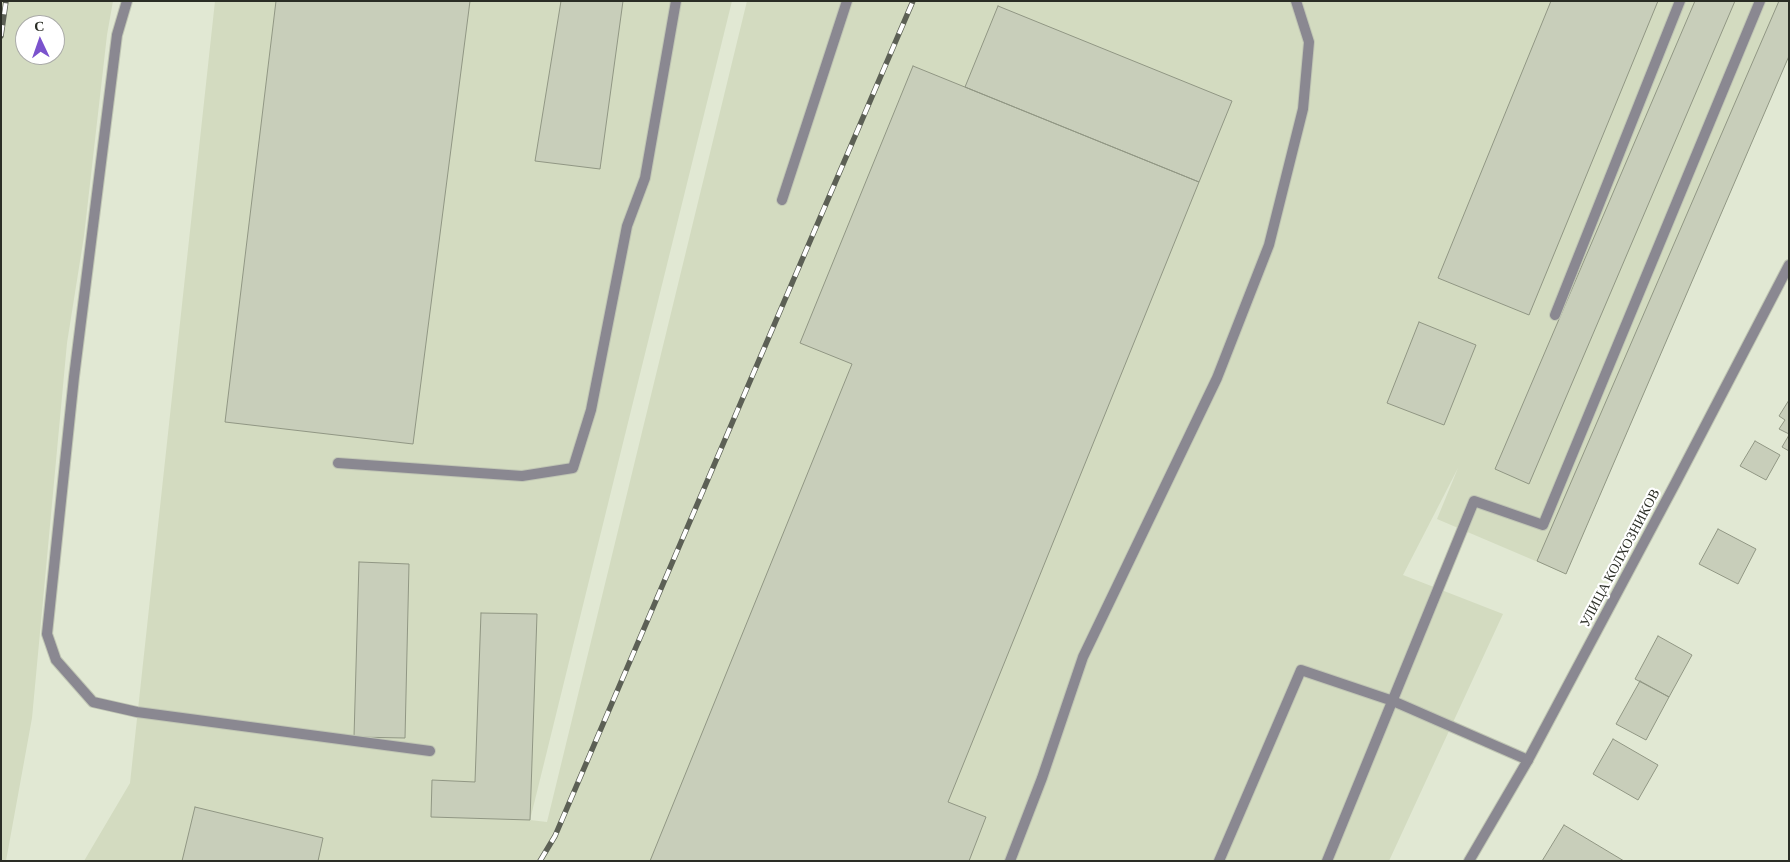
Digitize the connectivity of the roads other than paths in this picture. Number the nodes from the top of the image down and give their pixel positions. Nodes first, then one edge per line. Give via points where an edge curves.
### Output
1 (127, 1) edge
2 (676, 1) edge
3 (847, 1) edge
4 (1296, 1) edge
5 (1680, 1) edge
6 (1760, 1) edge
7 (782, 200) dead end
8 (1789, 265) edge
9 (1555, 315) dead end
10 (338, 463) dead end
11 (1393, 701) junction
12 (430, 751) dead end
13 (1528, 760) junction
14 (1010, 861) edge
15 (1218, 861) edge
16 (1327, 861) edge
17 (1469, 861) edge

1 - 12 street via 117,35 74,377 47,634 56,660 93,702 137,712
2 - 10 street via 645,178 627,226 592,410 573,468 522,476
3 - 7 street
4 - 14 street via 1309,42 1302,109 1269,245 1217,378 1083,657
5 - 9 street
6 - 11 street via 1543,525 1474,501
8 - 13 street, УЛИЦА КОЛХОЗНИКОВ
11 - 13 street
11 - 15 street via 1301,670
11 - 16 street
13 - 17 street, УЛИЦА КОЛХОЗНИКОВ

